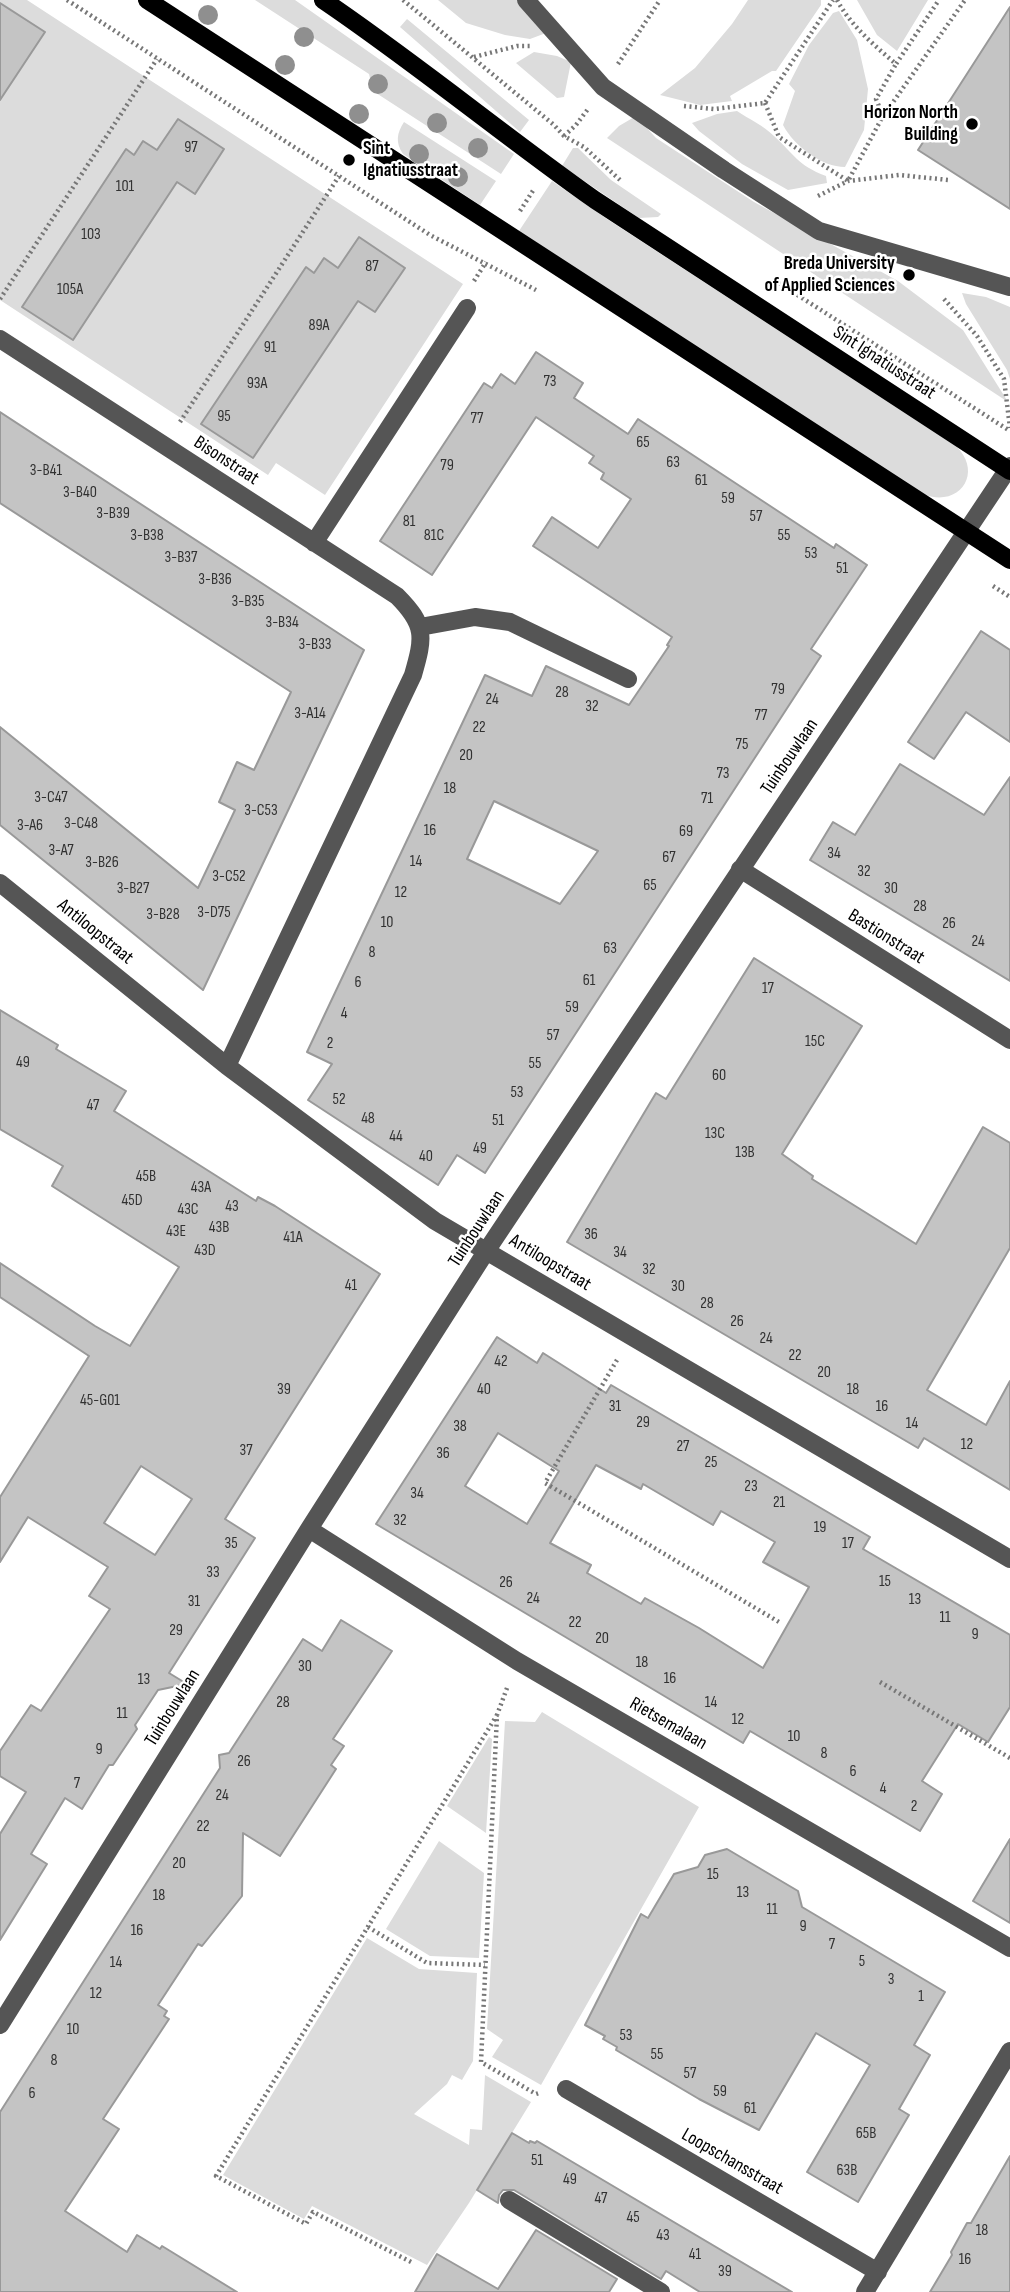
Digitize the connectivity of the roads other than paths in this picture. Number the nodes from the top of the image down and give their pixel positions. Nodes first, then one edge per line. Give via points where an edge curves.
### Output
1 (147, 0) edge
2 (323, 0) edge
3 (526, 0) edge
4 (1010, 287) edge
5 (467, 309) road end
6 (0, 339) edge
7 (1009, 469) edge
8 (966, 532) junction
9 (314, 543) junction
10 (1010, 560) edge
11 (420, 627) junction
12 (628, 679) dead end
13 (740, 869) junction
14 (0, 883) edge
15 (1010, 1041) edge
16 (227, 1066) junction
17 (487, 1251) junction
18 (309, 1529) junction
19 (1010, 1559) edge
20 (1010, 1948) edge
21 (0, 2025) edge
22 (1010, 2051) edge
23 (566, 2089) road end
24 (509, 2200) dead end
25 (878, 2272) junction
26 (661, 2292) edge
27 (865, 2292) edge

1 - 8 main road
2 - 7 main road, Sint Ignatiusstraat via 595,200
3 - 4 street via 603,88 819,230
5 - 9 street
6 - 9 street, Bisonstraat
7 - 8 street, Tuinbouwlaan
8 - 10 main road
8 - 13 street, Tuinbouwlaan
9 - 11 street, Bisonstraat via 397,596
11 - 12 street via 475,617 510,622
11 - 16 street via 413,675
13 - 15 street, Bastionstraat
13 - 17 street, Tuinbouwlaan
14 - 16 street, Antiloopstraat
16 - 17 street, Antiloopstraat via 436,1221
17 - 18 street, Tuinbouwlaan
17 - 19 street, Antiloopstraat
18 - 20 street, Rietsemalaan via 517,1661
18 - 21 street, Tuinbouwlaan
22 - 25 street
23 - 25 street, Loopschansstraat
24 - 26 street
25 - 27 street

